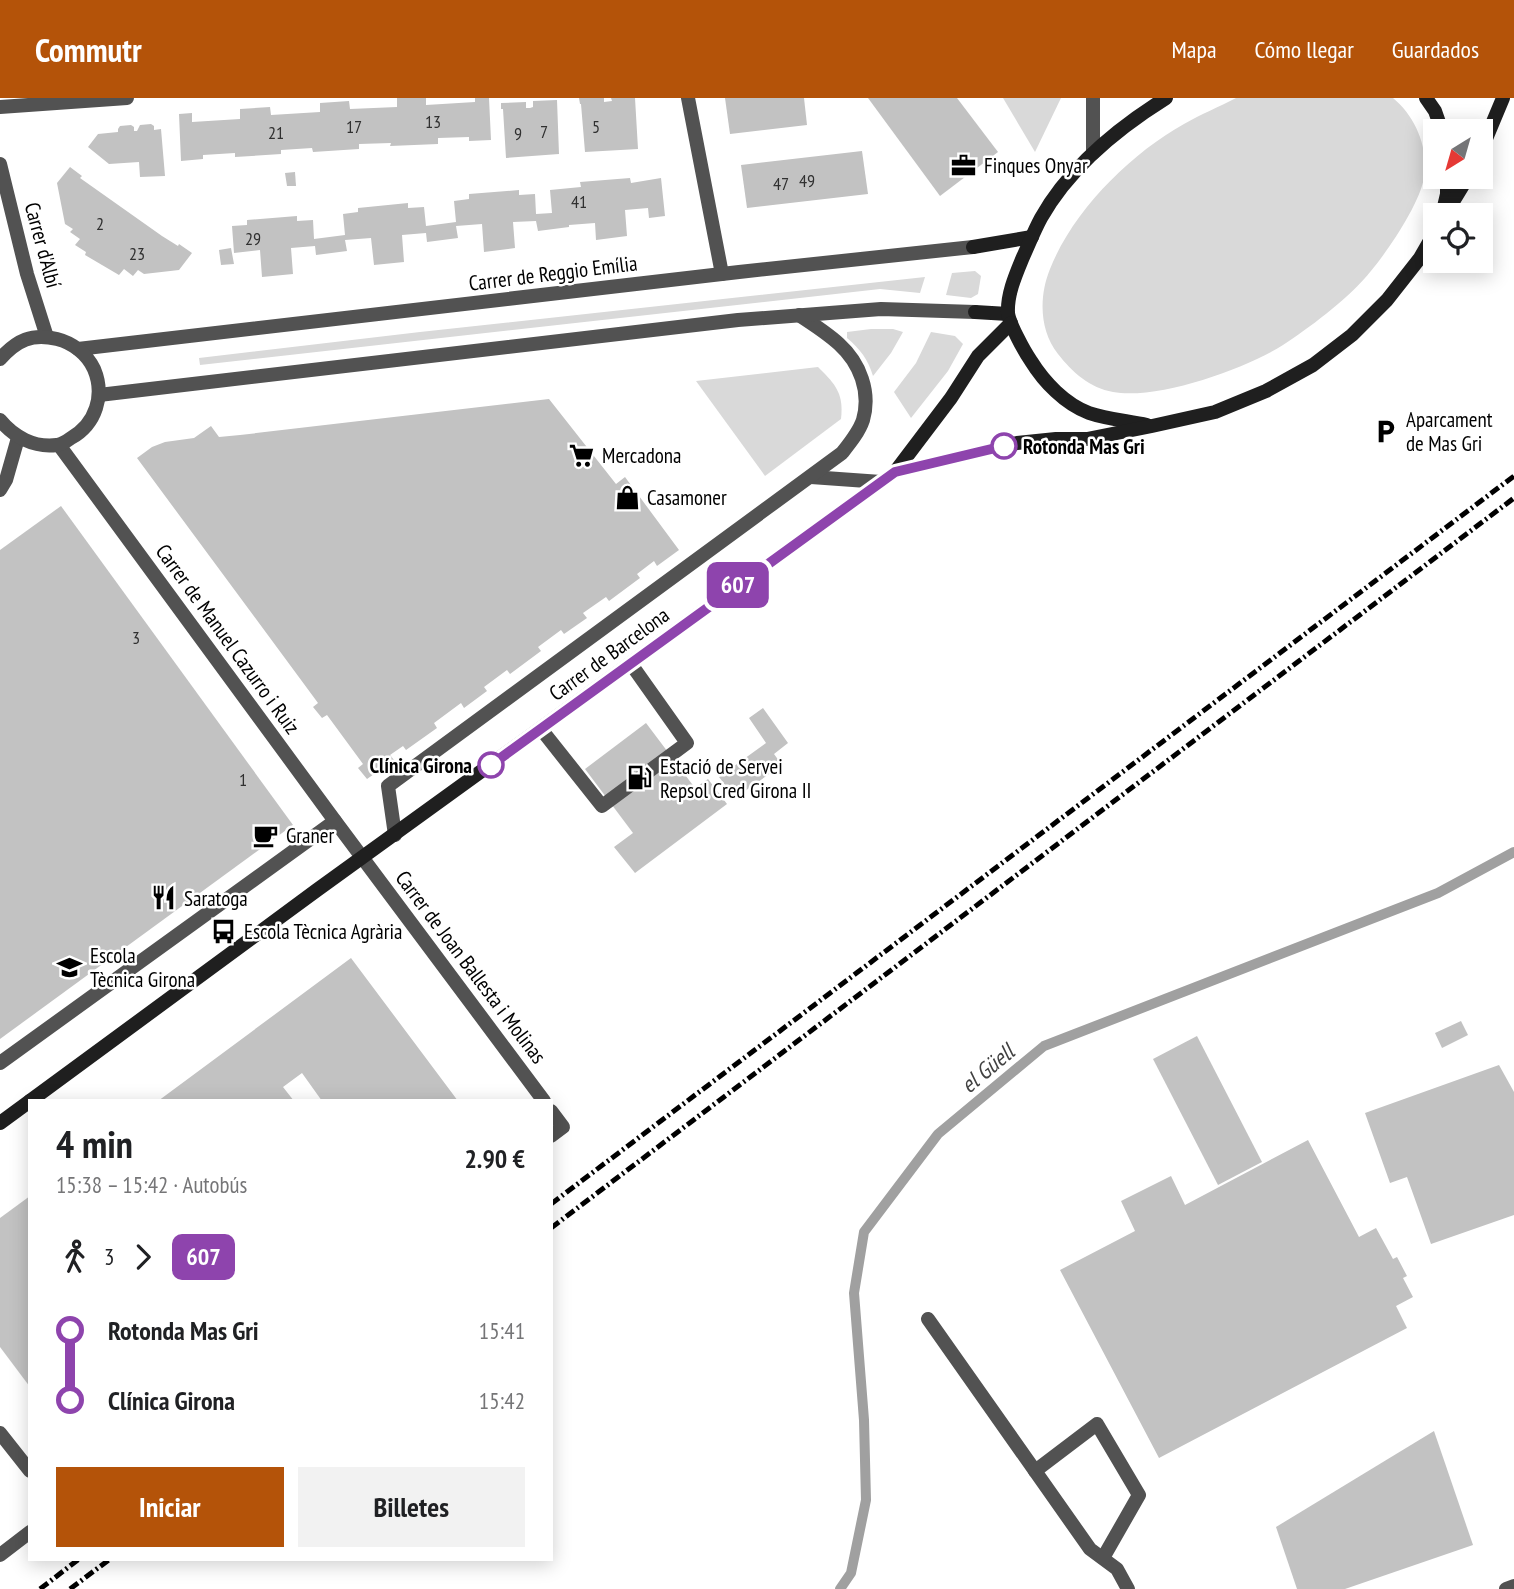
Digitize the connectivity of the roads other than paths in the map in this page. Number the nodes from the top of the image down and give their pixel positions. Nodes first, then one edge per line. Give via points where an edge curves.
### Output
1 (127, 98) edge
2 (688, 98) edge
3 (1093, 98) edge
4 (1166, 98) edge
5 (1426, 98) edge
6 (1503, 98) edge
7 (0, 107) edge
8 (1438, 119) edge
9 (1493, 122) edge
10 (1093, 153) junction
11 (0, 164) edge
12 (1032, 237) junction
13 (973, 247) joint
14 (1423, 253) edge
15 (722, 274) junction
16 (975, 312) joint
17 (799, 315) junction
18 (1009, 319) junction
19 (47, 337) junction
20 (78, 349) junction
21 (0, 359) edge
22 (99, 395) junction
23 (0, 420) edge
24 (1152, 426) junction
25 (18, 438) junction
26 (59, 445) junction
27 (895, 472) junction
28 (811, 477) junction
29 (881, 482) junction
30 (0, 490) edge
31 (631, 664) junction
32 (541, 729) junction
33 (335, 821) junction
34 (395, 835) junction
35 (363, 858) junction
36 (0, 1063) edge
37 (33, 1099) edge
38 (543, 1099) edge
39 (28, 1102) edge
40 (553, 1114) edge
41 (0, 1123) edge
42 (553, 1134) edge
43 (928, 1319) dead end
44 (0, 1433) edge
45 (28, 1468) edge
46 (1035, 1471) junction
47 (28, 1534) edge
48 (0, 1555) edge
49 (1103, 1559) junction
50 (1514, 1586) edge
51 (1128, 1589) edge
52 (1506, 1589) edge

1 - 7 street
2 - 15 street
3 - 10 street
4 - 10 main road
5 - 8 main road
6 - 9 main road
10 - 12 main road via 1065,183
11 - 19 street, Carrer d'Albí
12 - 13 main road, Carrer de Reggio Emília
12 - 18 main road via 1016,275
13 - 15 street, Carrer de Reggio Emília
14 - 24 main road, Carrer de Barcelona via 1387,300 1352,335 1312,365 1215,412
15 - 20 street, Carrer de Reggio Emília
16 - 17 street via 881,309
16 - 18 main road
17 - 22 street
17 - 28 street, Carrer de Barcelona via 841,345 860,373 865,390 862,422 855,436 842,453
18 - 24 main road via 1035,368 1070,402 1090,413
18 - 27 main road, Carrer de Barcelona
19 - 20 street
19 - 21 street via 18,342
20 - 22 street via 92,365
22 - 26 street via 89,423 80,434
23 - 25 street
24 - 27 main road, Carrer de Barcelona via 1087,439 1017,443
25 - 26 street
25 - 30 street
26 - 33 street, Carrer de Manuel Cazurro i Ruiz
27 - 29 main road, Carrer de Barcelona
28 - 29 street
28 - 34 street, Carrer de Barcelona via 388,786
29 - 31 main road, Carrer de Barcelona
31 - 32 main road, Carrer de Barcelona
31 - 32 street via 687,743 602,806
32 - 34 main road, Carrer de Barcelona
33 - 35 street, Carrer de Manuel Cazurro i Ruiz
33 - 36 street
34 - 35 main road, Carrer de Barcelona
35 - 37 main road, Carrer de Barcelona
35 - 38 street, Carrer de Joan Ballesta i Molinas
39 - 41 main road, Carrer de Barcelona
40 - 42 street via 563,1127
43 - 46 street
44 - 45 street
46 - 49 street via 1090,1549
46 - 49 street via 1097,1424 1139,1495
47 - 48 street
49 - 51 street via 1117,1569
50 - 52 street

